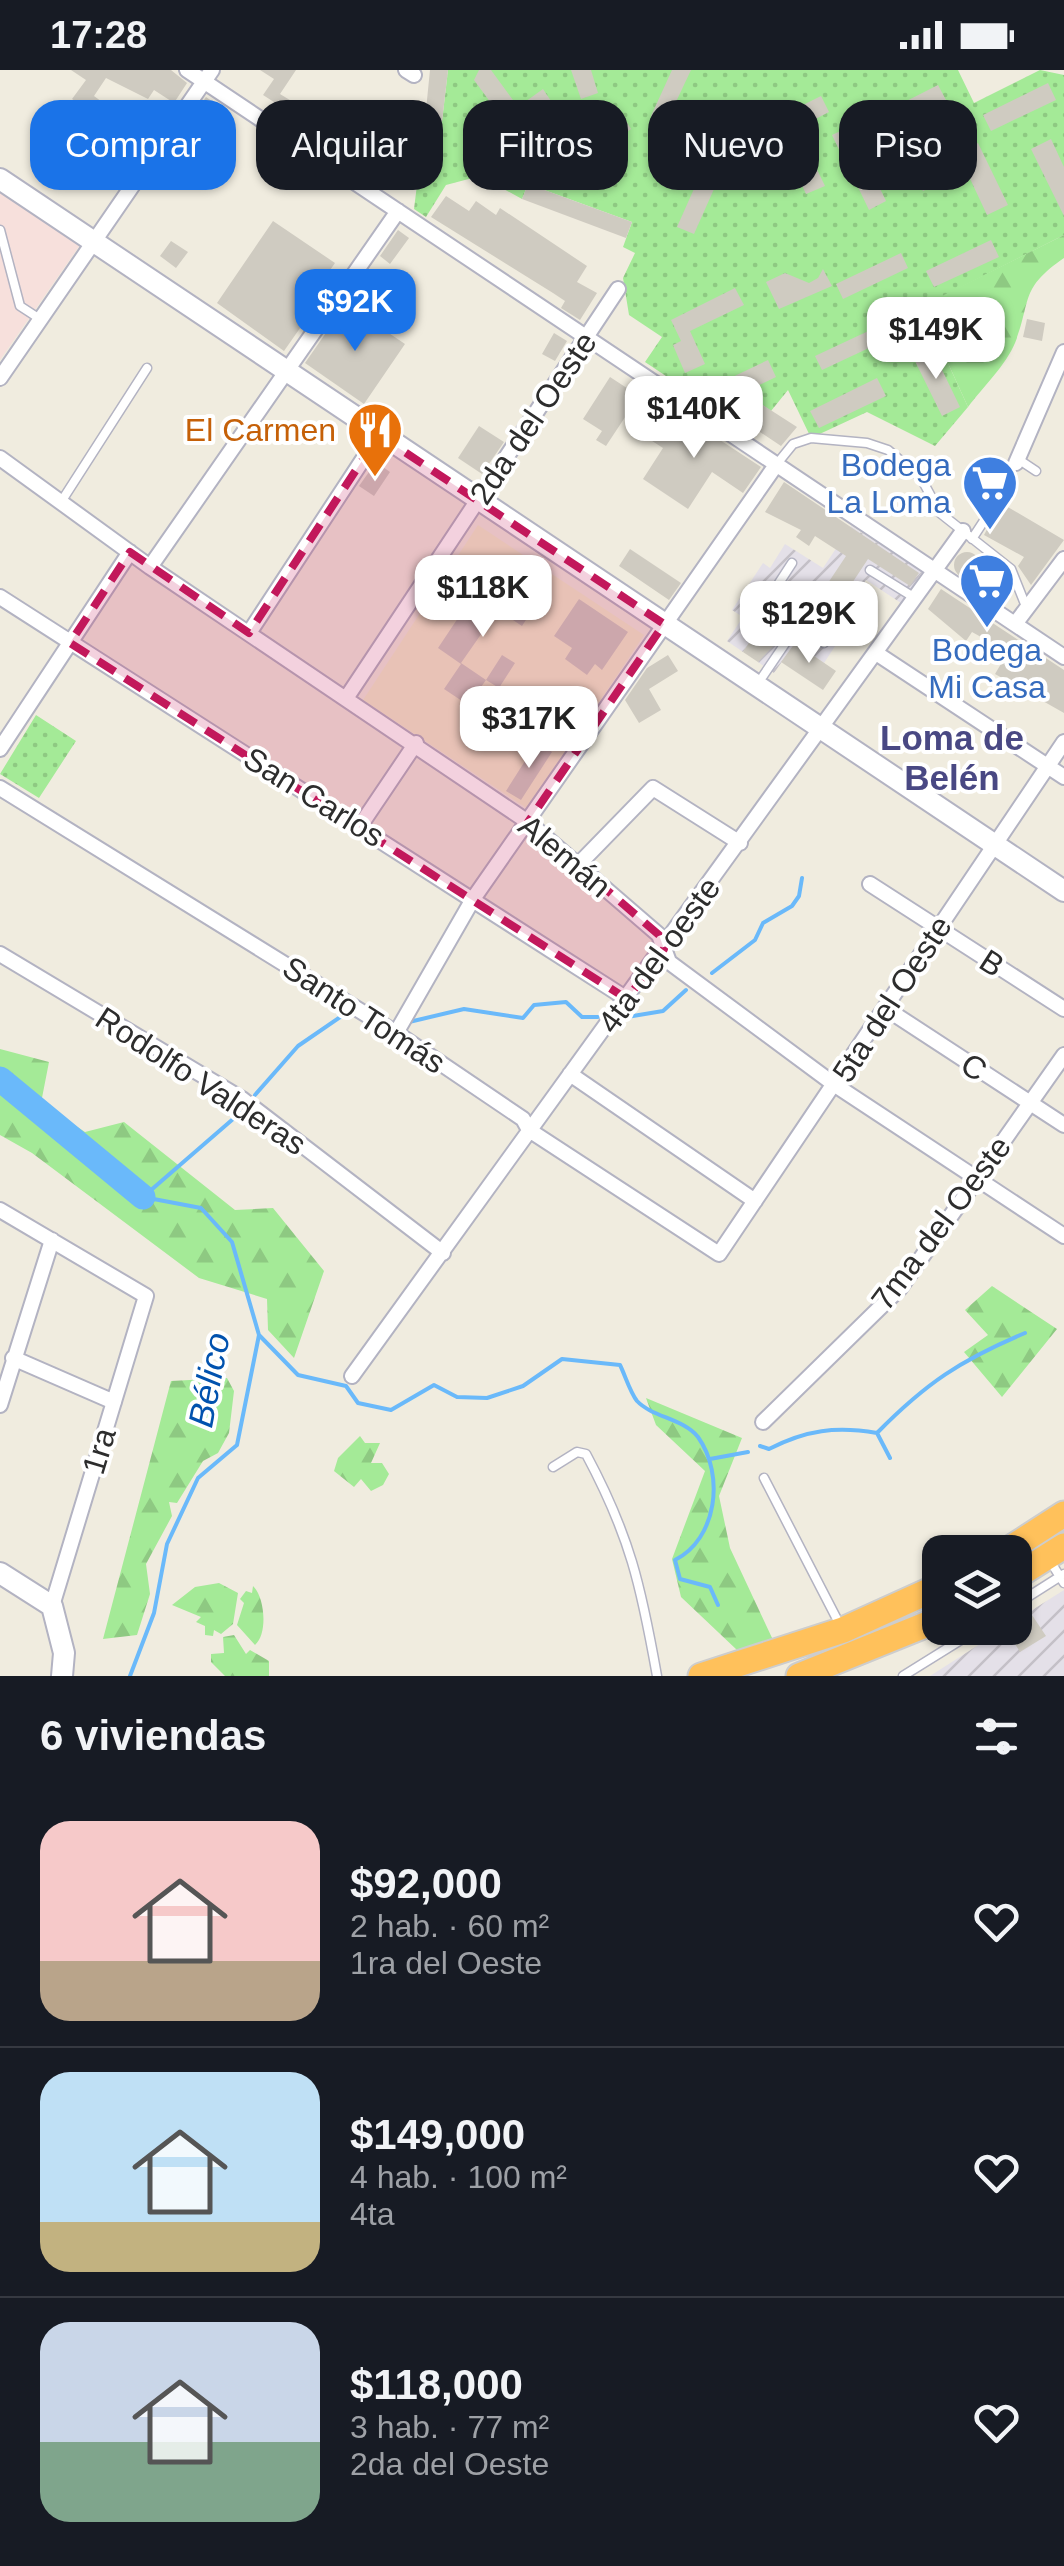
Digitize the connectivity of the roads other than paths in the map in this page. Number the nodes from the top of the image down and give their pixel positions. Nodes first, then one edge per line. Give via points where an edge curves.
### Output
1 (187, 70) edge
2 (208, 76) edge
3 (0, 177) edge
4 (398, 212) junction
5 (0, 230) edge
6 (96, 239) junction
7 (618, 289) dead end
8 (40, 319) junction
9 (587, 338) junction
10 (1063, 361) edge
11 (147, 368) dead end
12 (287, 369) junction
13 (0, 378) edge
14 (379, 435) junction
15 (0, 458) edge
16 (1017, 461) joint
17 (776, 465) junction
18 (1036, 471) dead end
19 (480, 497) junction
20 (60, 502) junction
21 (992, 508) dead end
22 (968, 535) junction
23 (130, 552) junction
24 (1064, 559) edge
25 (792, 563) dead end
26 (150, 567) junction
27 (870, 570) dead end
28 (935, 571) junction
29 (0, 597) edge
30 (915, 598) junction
31 (1026, 609) junction
32 (667, 620) junction
33 (1015, 624) junction
34 (797, 626) junction
35 (249, 634) junction
36 (70, 643) junction
37 (824, 643) dead end
38 (876, 653) junction
39 (1064, 657) edge
40 (763, 676) junction
41 (347, 697) junction
42 (825, 725) junction
43 (1064, 742) edge
44 (416, 744) junction
45 (0, 749) edge
46 (1047, 766) junction
47 (1064, 778) edge
48 (0, 788) edge
49 (528, 822) junction
50 (360, 826) junction
51 (999, 839) junction
52 (740, 843) junction
53 (577, 866) junction
54 (1064, 874) edge
55 (870, 884) dead end
56 (1064, 890) edge
57 (473, 899) junction
58 (938, 928) junction
59 (664, 949) junction
60 (0, 954) edge
61 (627, 999) junction
62 (885, 1008) junction
63 (1064, 1008) edge
64 (396, 1033) junction
65 (1064, 1056) edge
66 (570, 1074) junction
67 (835, 1086) junction
68 (1031, 1103) junction
69 (1064, 1125) edge
70 (529, 1130) junction
71 (977, 1179) junction
72 (755, 1201) junction
73 (0, 1210) edge
74 (1064, 1236) edge
75 (52, 1240) junction
76 (443, 1253) junction
77 (719, 1254) joint
78 (7, 1356) edge
79 (352, 1376) dead end
80 (114, 1402) junction
81 (0, 1405) edge
82 (762, 1422) dead end
83 (553, 1467) dead end
84 (764, 1478) dead end
85 (1064, 1514) edge
86 (1031, 1535) edge
87 (1060, 1568) edge
88 (0, 1573) edge
89 (1032, 1574) edge
90 (1032, 1591) edge
91 (922, 1594) edge
92 (52, 1606) junction
93 (922, 1626) edge
94 (842, 1630) junction
95 (953, 1645) edge
96 (62, 1676) edge
97 (657, 1676) edge
98 (700, 1676) edge
99 (798, 1676) edge
100 (903, 1676) edge

1 - 2 street
2 - 4 street
2 - 6 street
3 - 6 main road
4 - 9 street
4 - 12 street
5 - 8 lane via 20,306
6 - 8 street
6 - 12 main road
7 - 9 street, 2da del Oeste
8 - 13 street
9 - 17 street
9 - 19 street, 2da del Oeste
10 - 16 street
11 - 20 lane
12 - 14 main road
12 - 19 main road
12 - 26 street
14 - 19 main road
14 - 35 street
15 - 20 street, Alemán
16 - 18 lane
17 - 22 lane via 793,444 811,438 868,443 904,461 940,513
17 - 28 street
17 - 32 street
19 - 32 main road
19 - 41 street, 2da del Oeste
20 - 23 street, Alemán
21 - 22 lane
22 - 28 street, 4ta del oeste
22 - 31 lane via 1011,569
23 - 26 street, Alemán
23 - 36 street
24 - 31 street
25 - 34 lane via 780,583
26 - 35 street, Alemán
27 - 30 lane
28 - 30 street, 4ta del oeste
28 - 33 street
29 - 36 street, San Carlos
30 - 38 street, 4ta del oeste
31 - 33 street
32 - 40 main road
32 - 42 main road
32 - 49 street
33 - 39 street
34 - 37 lane
34 - 40 lane
35 - 41 street, Alemán
36 - 45 street
36 - 50 street, San Carlos
38 - 42 street, 4ta del oeste
38 - 46 street
40 - 42 main road
41 - 44 street, Alemán
42 - 51 main road
42 - 52 street, 4ta del oeste
43 - 46 street, 5ta del Oeste
44 - 49 street, Alemán
44 - 50 street
46 - 47 street
46 - 51 street, 5ta del Oeste
48 - 64 street, Santo Tomás
49 - 53 street, Alemán
49 - 57 street
50 - 57 street, San Carlos
51 - 54 main road
51 - 56 main road
51 - 58 street, 5ta del Oeste
52 - 53 street via 653,788
52 - 59 street, 4ta del oeste
53 - 59 street, Alemán via 659,935
55 - 58 street, B
57 - 61 street, San Carlos
57 - 64 street
58 - 62 street, 5ta del Oeste
58 - 63 street, B
59 - 61 street, 4ta del oeste
59 - 67 street, Alemán via 669,962
60 - 76 street, Rodolfo Valderas via 242,1099
61 - 66 street, 4ta del oeste
62 - 67 street, 5ta del Oeste
62 - 68 street, C
64 - 70 street, Santo Tomás via 523,1119
65 - 68 street, 7ma del Oeste
66 - 70 street, 4ta del oeste
66 - 72 street
67 - 71 street, Alemán
67 - 72 street, 5ta del Oeste
68 - 69 street, C
68 - 71 street, 7ma del Oeste
70 - 76 street, 4ta del oeste
70 - 77 street, Santo Tomás
71 - 74 street, Alemán
71 - 82 street, 7ma del Oeste via 900,1288
72 - 77 street, 5ta del Oeste
73 - 75 street
75 - 78 street
75 - 80 street, 1ra via 146,1296
76 - 79 street, 4ta del oeste
78 - 80 street
78 - 81 street
80 - 92 street, 1ra
83 - 97 lane via 577,1452 586,1454 606,1492 636,1567
84 - 94 lane
85 - 86 highway
87 - 89 highway
87 - 90 lane
88 - 92 main road
91 - 94 highway
92 - 96 main road via 64,1653
93 - 99 highway
94 - 98 highway
95 - 100 lane

